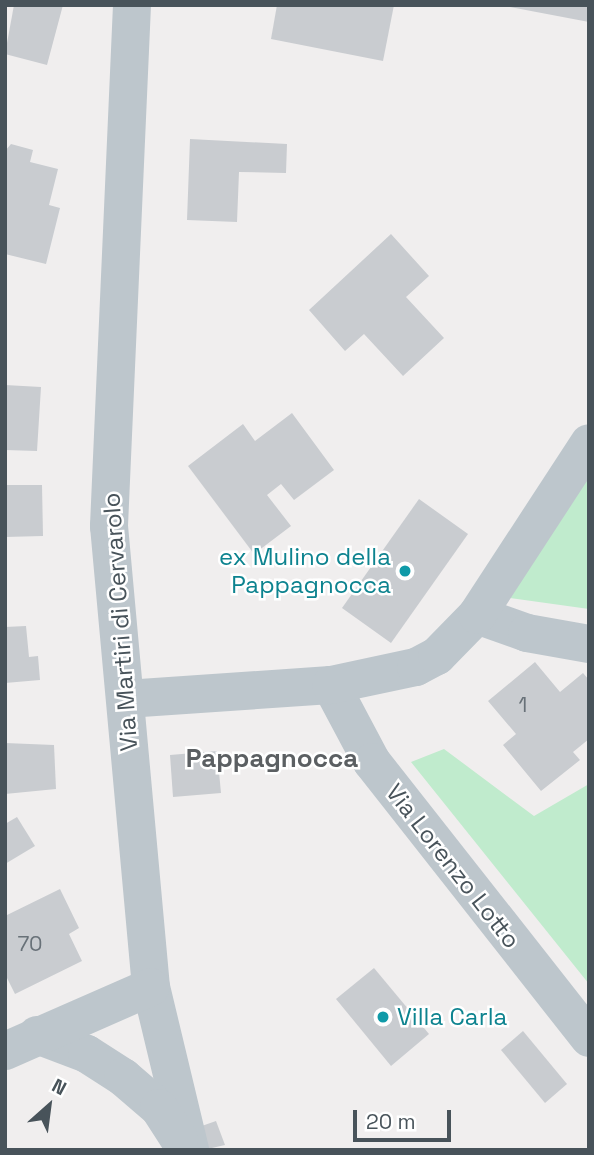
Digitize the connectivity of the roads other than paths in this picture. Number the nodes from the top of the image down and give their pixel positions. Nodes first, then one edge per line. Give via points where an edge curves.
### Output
1 (132, 5) edge
2 (589, 443) edge
3 (477, 615) junction
4 (589, 643) edge
5 (331, 685) junction
6 (126, 699) junction
7 (151, 987) junction
8 (589, 1038) edge
9 (21, 1043) edge
10 (188, 1150) edge

1 - 6 street, Via Martiri di Cervarolo via 109,526
2 - 3 street
3 - 4 street via 527,633
3 - 5 street via 456,641 416,667
5 - 6 street
5 - 8 street, Via Lorenzo Lotto via 372,762
6 - 7 street, Via Martiri di Cervarolo
7 - 9 street
7 - 10 street, Via Martiri di Cervarolo
9 - 10 street via 88,1054 159,1108

